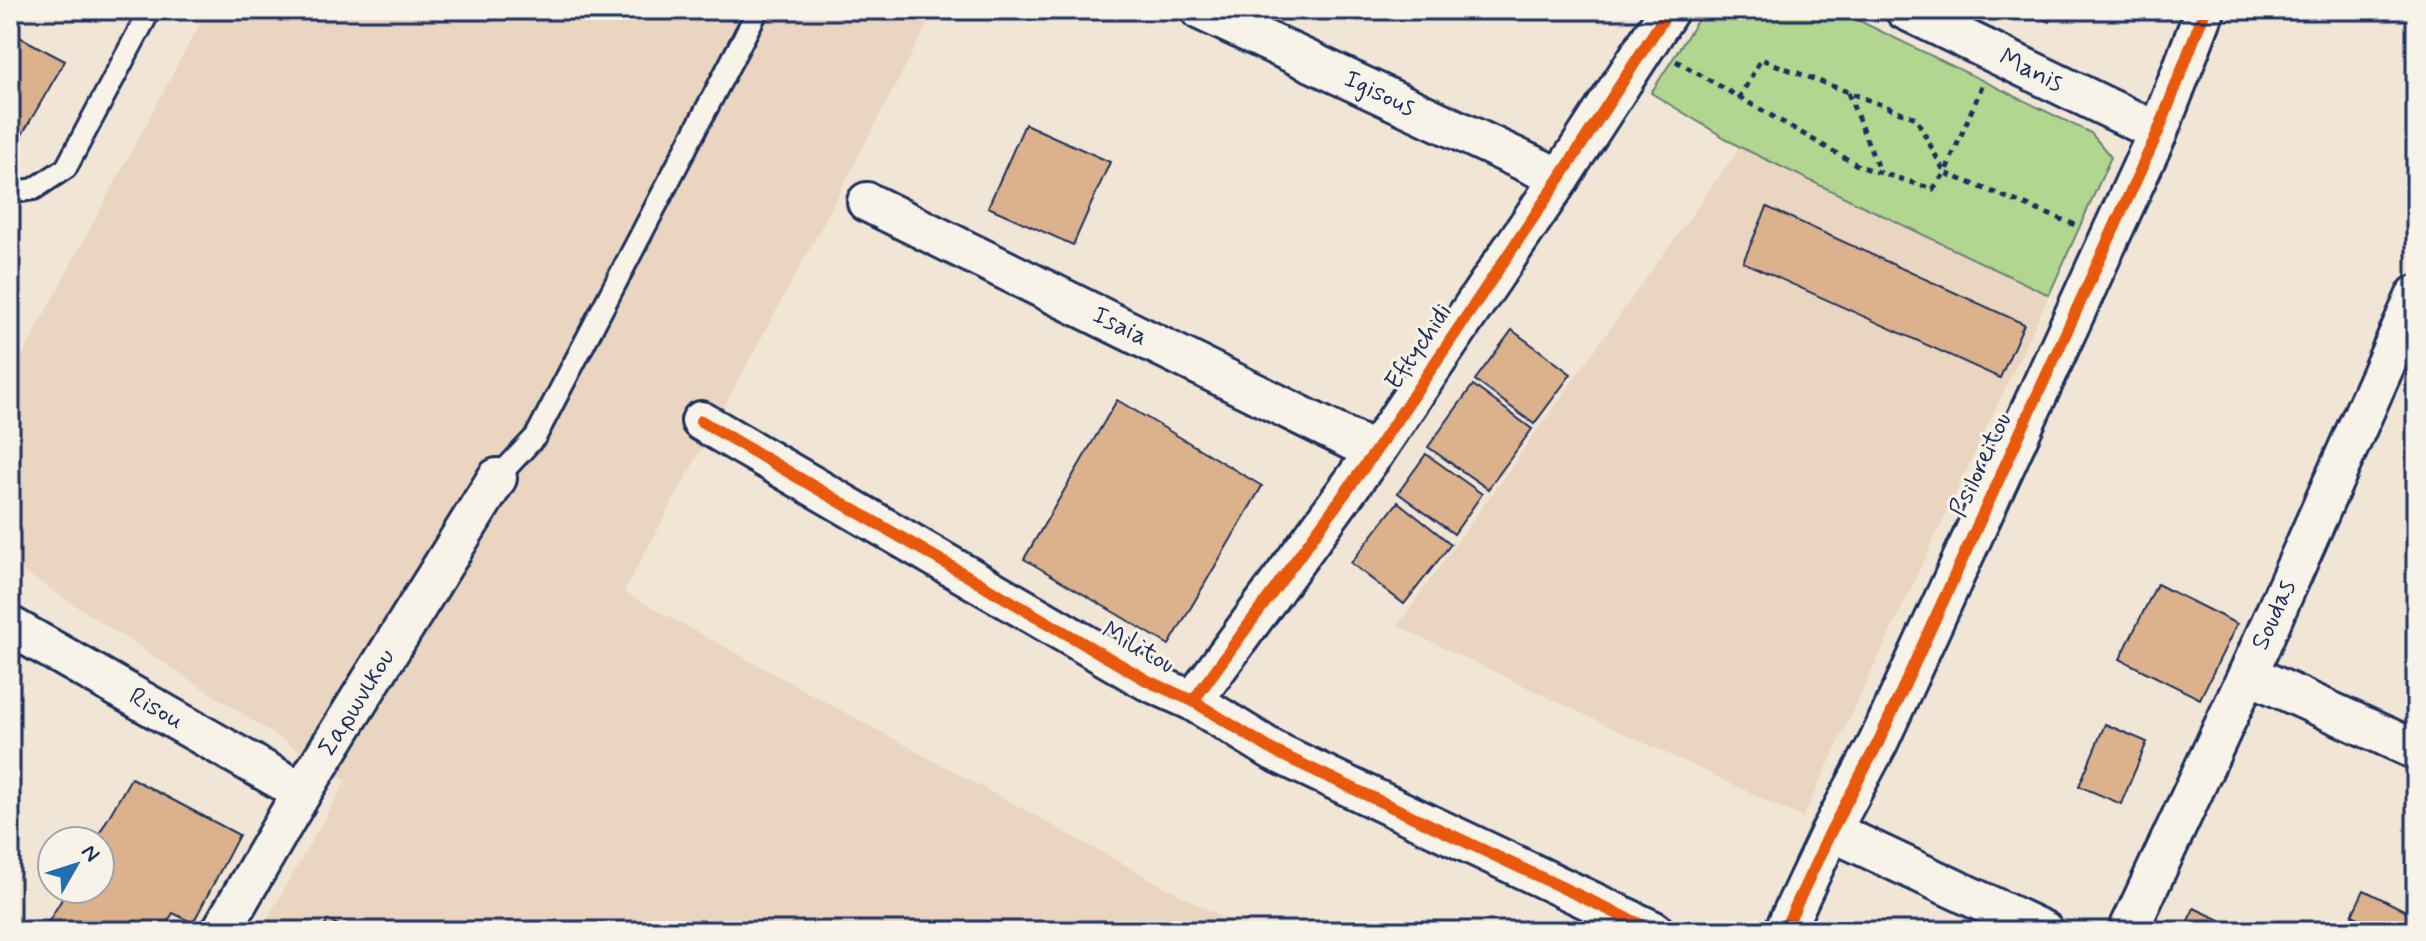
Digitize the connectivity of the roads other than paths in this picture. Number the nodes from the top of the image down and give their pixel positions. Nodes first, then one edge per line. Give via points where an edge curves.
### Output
1 (150, 10) edge
2 (758, 10) edge
3 (1200, 10) edge
4 (1669, 10) edge
5 (1905, 10) edge
6 (2205, 10) edge
7 (2158, 132) junction
8 (1560, 178) junction
9 (10, 193) edge
10 (867, 202) dead end
11 (2416, 295) edge
12 (701, 421) dead end
13 (1375, 452) junction
14 (497, 478) joint
15 (10, 626) edge
16 (2248, 674) junction
17 (1193, 701) junction
18 (2416, 750) edge
19 (302, 792) junction
20 (1831, 831) junction
21 (221, 931) edge
22 (1654, 931) edge
23 (1784, 931) edge
24 (2044, 931) edge
25 (2128, 931) edge

1 - 9 lane via 66,168 34,189
2 - 14 lane via 536,436
3 - 8 street, Igisous
4 - 8 street, Eftychidi
5 - 7 street, Manis
6 - 7 street, Psiloreitou
7 - 20 street, Psiloreitou via 1878,743
8 - 13 street, Eftychidi
10 - 13 street, Isaia
11 - 16 street, Soudas
12 - 17 street, Militou via 1148,681
13 - 17 street, Eftychidi
14 - 19 street, Σαρωνικου
15 - 19 street, Risou
16 - 18 street
16 - 25 street, Soudas
17 - 22 street, Militou via 1274,751
19 - 21 street, Σαρωνικου
20 - 23 street, Psiloreitou
20 - 24 street

